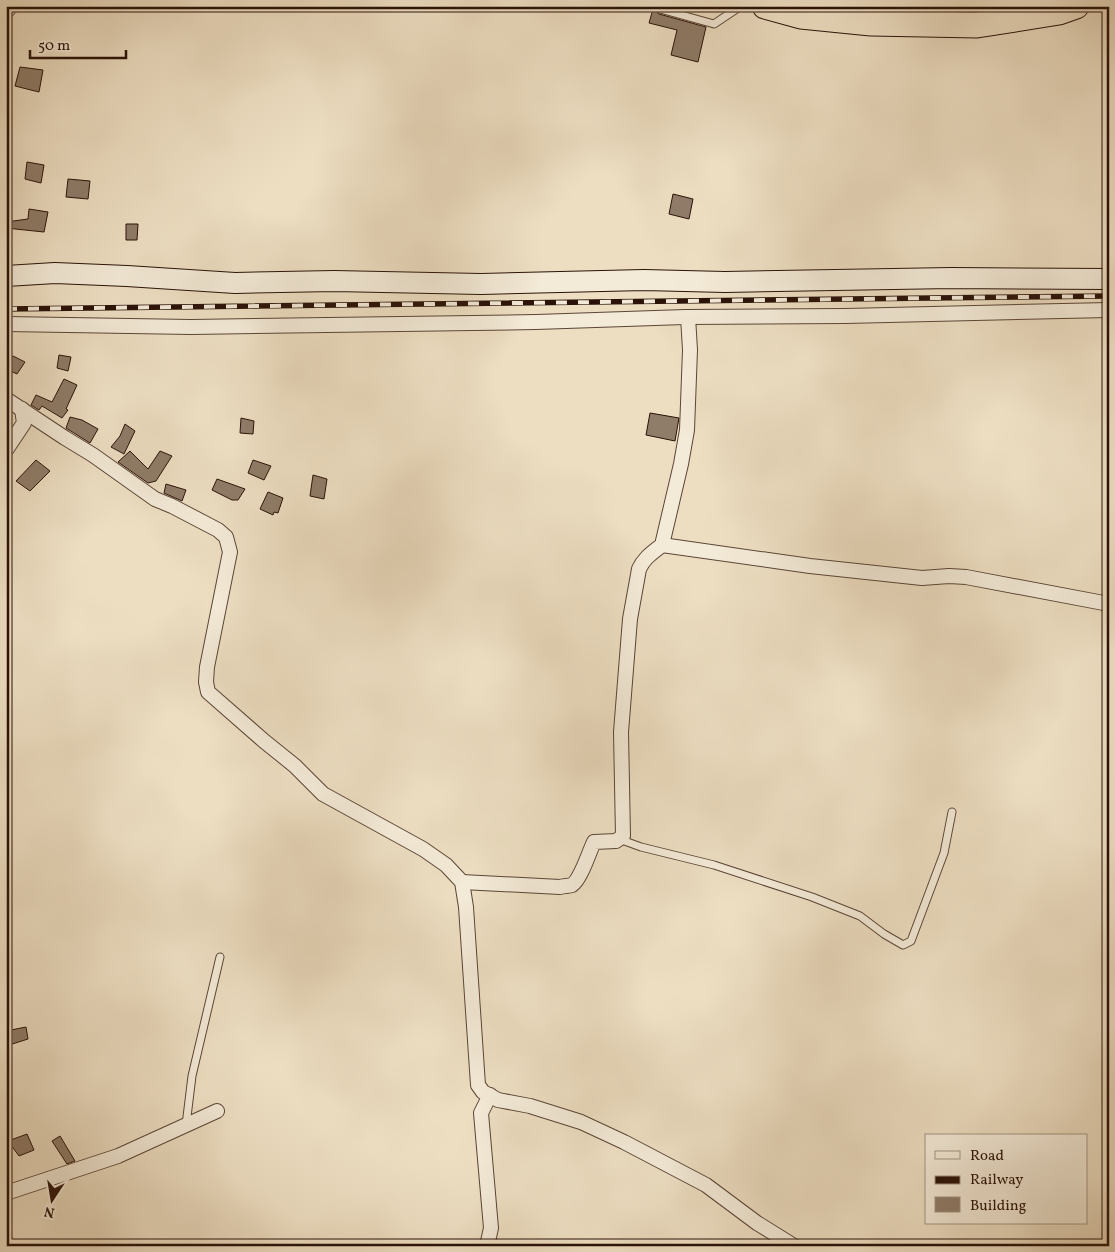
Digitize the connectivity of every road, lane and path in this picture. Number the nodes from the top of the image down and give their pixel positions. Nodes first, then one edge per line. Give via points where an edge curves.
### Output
1 (11, 6) edge
2 (657, 6) edge
3 (741, 6) edge
4 (765, 6) edge
5 (1076, 6) edge
6 (6, 12) edge
7 (6, 276) edge
8 (1109, 279) edge
9 (1109, 310) edge
10 (688, 317) junction
11 (6, 324) edge
12 (6, 399) edge
13 (22, 409) junction
14 (6, 450) edge
15 (662, 545) junction
16 (1109, 604) edge
17 (952, 812) dead end
18 (619, 839) junction
19 (462, 882) junction
20 (220, 956) dead end
21 (490, 1095) junction
22 (216, 1111) dead end
23 (186, 1125) junction
24 (6, 1193) edge
25 (487, 1246) edge
26 (794, 1246) edge

1 - 6 street
2 - 3 lane via 714,24
4 - 5 highway via 801,16 871,23 960,25 1059,12
7 - 8 street via 55,273 235,283 481,284 644,280
9 - 10 street
10 - 11 street via 191,327
10 - 15 street via 687,430
12 - 13 street
13 - 14 street via 24,423
13 - 19 street via 155,499 218,530 226,538 230,552 207,667 208,692 323,794 423,849 446,865
15 - 16 street via 922,578 966,577
15 - 18 street via 641,563 630,619 620,732 623,836
17 - 18 lane via 941,862 911,941 902,945 860,916 812,896
18 - 19 street via 594,842 580,876 572,884 560,887
19 - 21 street via 478,1085
20 - 23 lane via 192,1076
21 - 25 street via 481,1113 491,1228
21 - 26 street via 498,1100 581,1122 624,1142 706,1185
22 - 23 street
23 - 24 street via 118,1156

